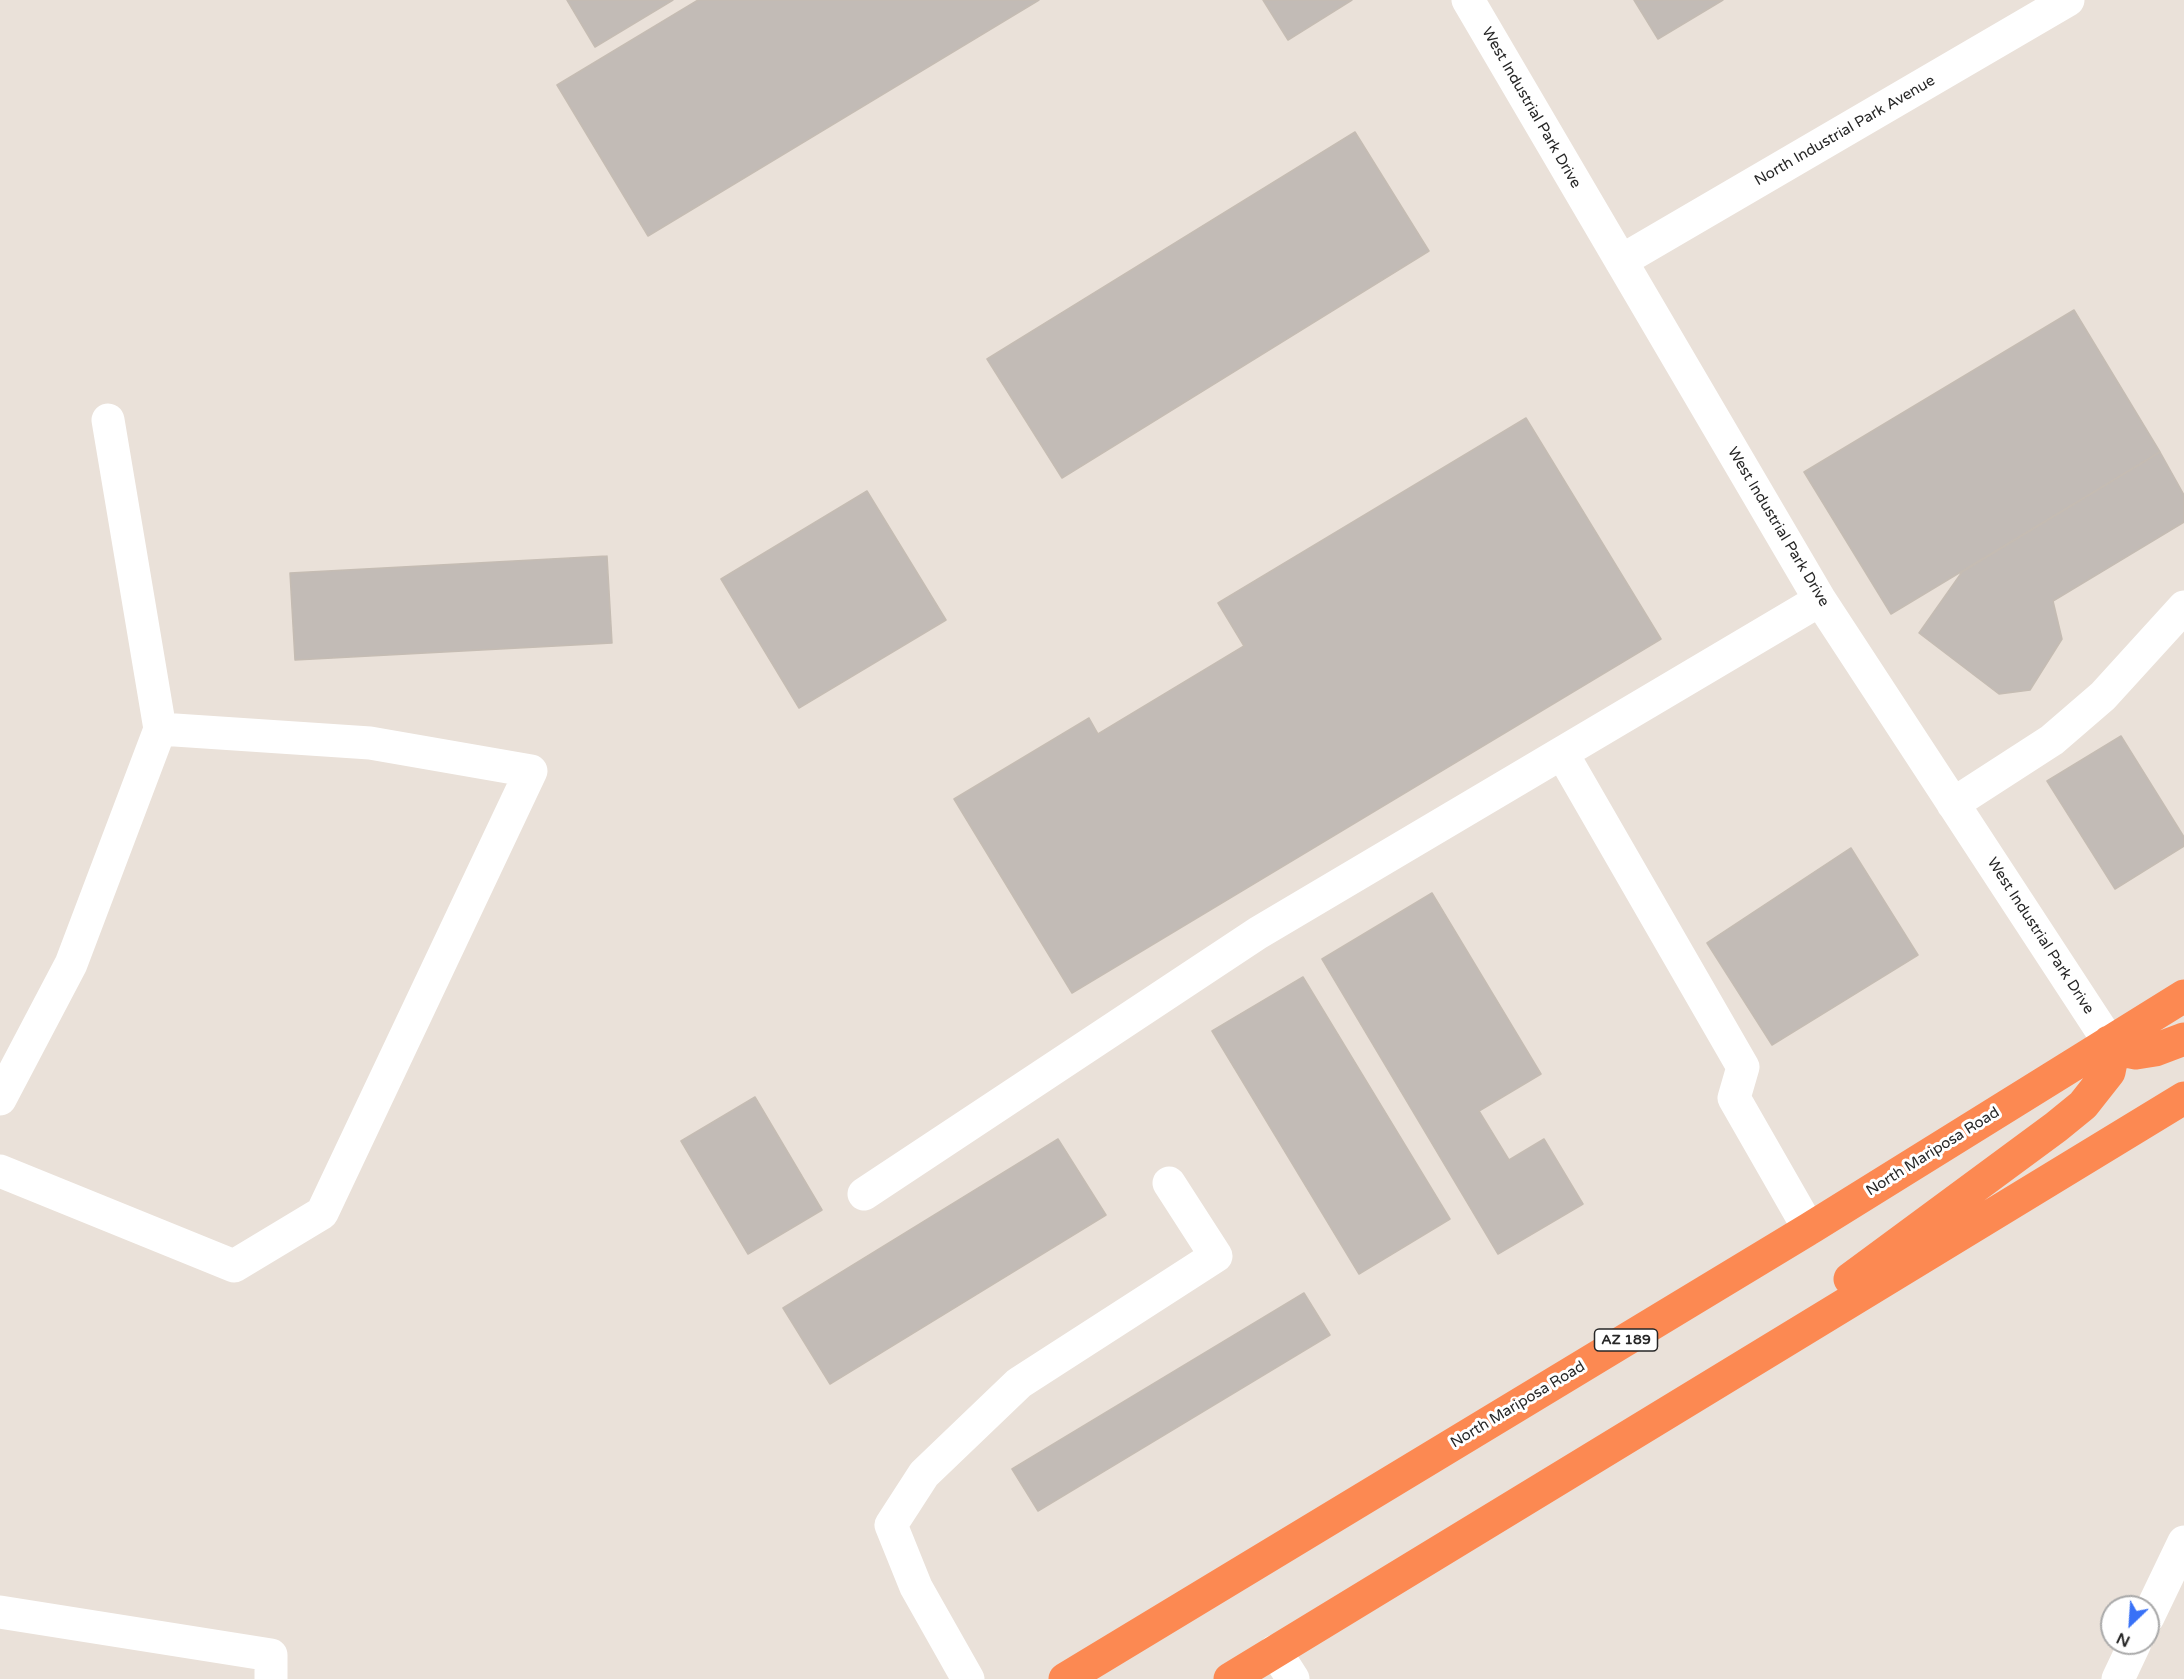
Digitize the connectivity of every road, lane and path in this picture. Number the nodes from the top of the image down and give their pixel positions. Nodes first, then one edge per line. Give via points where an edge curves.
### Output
1 (1468, 0) edge
2 (2068, 0) edge
3 (1621, 261) junction
4 (108, 420) dead end
5 (1820, 600) junction
6 (2184, 607) edge
7 (160, 729) junction
8 (1562, 753) junction
9 (1953, 804) junction
10 (2184, 996) edge
11 (2184, 1039) edge
12 (2109, 1042) junction
13 (2184, 1098) edge
14 (0, 1099) edge
15 (0, 1171) edge
16 (1169, 1183) dead end
17 (864, 1194) dead end
18 (1809, 1229) junction
19 (1567, 1474) junction
20 (2184, 1542) edge
21 (2159, 1595) edge
22 (0, 1612) edge
23 (1275, 1652) junction
24 (2129, 1655) edge
25 (270, 1679) edge
26 (968, 1679) edge
27 (1065, 1679) edge
28 (1230, 1679) edge
29 (1293, 1679) edge
30 (2118, 1679) edge

1 - 3 street, West Industrial Park Drive
2 - 3 street, North Industrial Park Avenue
3 - 5 street, West Industrial Park Drive
4 - 7 street
5 - 8 street
5 - 9 street, West Industrial Park Drive
6 - 9 street via 2103,696 2052,740
7 - 14 street via 71,964
7 - 15 street via 370,743 531,771 322,1213 234,1266
8 - 17 street via 1258,933
8 - 18 street via 1743,1067 1734,1098
9 - 12 street, West Industrial Park Drive
10 - 12 highway, North Mariposa Road / AZ 189
11 - 12 highway via 2136,1053
12 - 18 highway, North Mariposa Road / AZ 189
12 - 19 highway via 2109,1072 2083,1105 2056,1127 1844,1284
13 - 19 highway
16 - 26 street via 1216,1256 1019,1383 924,1474 891,1525 916,1587
18 - 27 highway, North Mariposa Road / AZ 189
19 - 23 highway
20 - 21 street
22 - 25 street via 271,1655
23 - 28 highway
23 - 29 street
24 - 30 street

